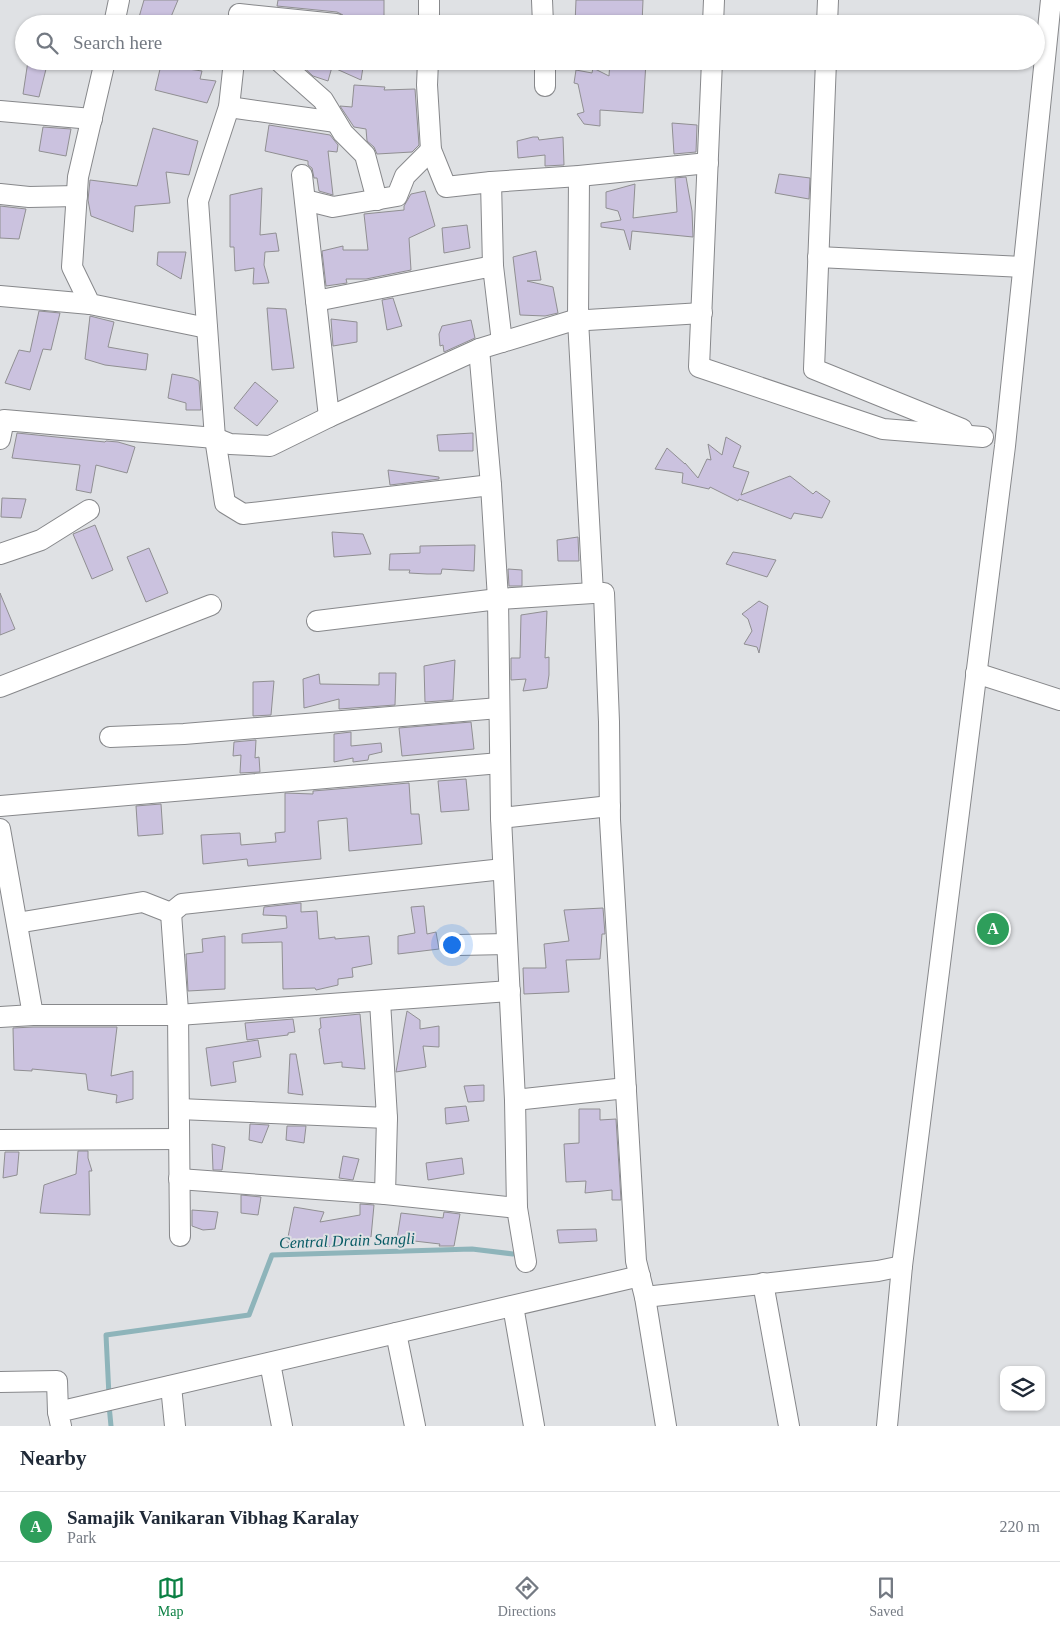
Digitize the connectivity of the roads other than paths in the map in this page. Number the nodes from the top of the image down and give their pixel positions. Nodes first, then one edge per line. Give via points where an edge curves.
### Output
1 (119, 0) edge
2 (430, 0) edge
3 (542, 0) edge
4 (714, 0) edge
5 (828, 0) edge
6 (1052, 0) edge
7 (116, 15) edge
8 (429, 15) edge
9 (543, 15) edge
10 (713, 15) edge
11 (827, 15) edge
12 (1045, 64) edge
13 (103, 70) edge
14 (233, 70) edge
15 (288, 70) edge
16 (428, 70) edge
17 (544, 70) edge
18 (712, 70) edge
19 (826, 70) edge
20 (1044, 70) edge
21 (545, 86) dead end
22 (229, 107) junction
23 (0, 111) edge
24 (92, 119) junction
25 (336, 122) junction
26 (431, 150) junction
27 (708, 163) junction
28 (302, 175) dead end
29 (579, 176) junction
30 (491, 182) junction
31 (0, 194) edge
32 (77, 196) junction
33 (305, 200) junction
34 (377, 200) junction
35 (818, 257) junction
36 (493, 266) junction
37 (1023, 267) junction
38 (0, 296) edge
39 (316, 301) junction
40 (90, 304) junction
41 (702, 313) junction
42 (578, 320) junction
43 (207, 328) junction
44 (502, 342) junction
45 (479, 349) junction
46 (329, 417) junction
47 (982, 437) junction
48 (215, 438) junction
49 (0, 439) edge
50 (1005, 446) junction
51 (491, 485) junction
52 (89, 510) dead end
53 (0, 554) edge
54 (593, 592) junction
55 (498, 599) junction
56 (211, 604) dead end
57 (316, 621) dead end
58 (976, 673) junction
59 (0, 687) edge
60 (1060, 700) edge
61 (499, 708) junction
62 (110, 737) dead end
63 (500, 763) junction
64 (0, 806) edge
65 (610, 806) junction
66 (501, 818) junction
67 (0, 828) edge
68 (504, 869) junction
69 (171, 913) junction
70 (17, 923) junction
71 (507, 944) junction
72 (458, 945) dead end
73 (510, 991) junction
74 (380, 1001) junction
75 (33, 1015) junction
76 (178, 1015) junction
77 (0, 1018) edge
78 (626, 1088) junction
79 (515, 1100) junction
80 (179, 1109) junction
81 (387, 1118) junction
82 (179, 1139) junction
83 (0, 1140) edge
84 (179, 1179) junction
85 (385, 1194) junction
86 (517, 1208) junction
87 (180, 1236) dead end
88 (526, 1262) dead end
89 (902, 1266) junction
90 (640, 1276) junction
91 (763, 1283) junction
92 (645, 1297) junction
93 (513, 1306) junction
94 (396, 1333) junction
95 (270, 1363) junction
96 (0, 1382) edge
97 (171, 1386) junction
98 (60, 1419) edge
99 (175, 1426) edge
100 (282, 1426) edge
101 (415, 1426) edge
102 (534, 1426) edge
103 (666, 1426) edge
104 (789, 1426) edge
105 (887, 1426) edge

1 - 7 street
2 - 8 street
3 - 9 street
4 - 10 street
5 - 11 street
6 - 12 street
13 - 24 street
14 - 22 street
15 - 25 street via 323,100
16 - 26 street
17 - 21 street
18 - 27 street
19 - 35 street
20 - 37 street
22 - 25 street
22 - 43 street via 198,201
23 - 24 street
24 - 32 street via 78,177
25 - 34 street via 365,155
26 - 30 street via 446,187
26 - 34 street via 405,176 397,196
27 - 29 street
27 - 41 street
28 - 33 street
29 - 30 street
29 - 42 street
30 - 36 street
31 - 32 street
32 - 40 street via 72,267
33 - 34 street via 333,208
33 - 39 street
35 - 37 street
35 - 47 street via 814,369
36 - 39 street
36 - 44 street
37 - 50 street
38 - 40 street
39 - 46 street
40 - 43 street
41 - 42 street
41 - 47 street via 699,367 883,429
42 - 44 street
42 - 54 street
43 - 48 street
44 - 45 street
45 - 46 street
45 - 51 street
46 - 48 street via 270,446 230,444
47 - 50 street
48 - 49 street via 4,420
48 - 51 street via 225,503 243,514
50 - 58 street
51 - 55 street
52 - 53 street via 41,540
54 - 55 street
54 - 65 street via 604,593
55 - 57 street
55 - 61 street
56 - 59 street
58 - 60 street
58 - 89 street
61 - 62 street via 184,734
61 - 63 street
63 - 64 street
63 - 66 street
65 - 66 street
65 - 78 street
66 - 68 street
67 - 70 street
68 - 69 street via 182,904
68 - 71 street
69 - 70 street via 143,902
69 - 76 street
70 - 75 street
71 - 72 street
71 - 73 street
73 - 74 street
73 - 79 street
74 - 76 street
74 - 81 street
75 - 76 street
75 - 77 street
76 - 80 street
78 - 79 street
78 - 90 street via 636,1261
79 - 86 street
80 - 81 street
80 - 82 street
81 - 85 street
82 - 83 street
82 - 84 street
84 - 85 street
84 - 87 street
85 - 86 street
86 - 88 street
89 - 91 street
89 - 105 street
90 - 92 street
90 - 93 street
91 - 92 street
91 - 104 street
92 - 103 street
93 - 94 street
93 - 102 street
94 - 95 street
94 - 101 street
95 - 97 street
95 - 100 street
96 - 98 street via 57,1381
97 - 98 street
97 - 99 street

